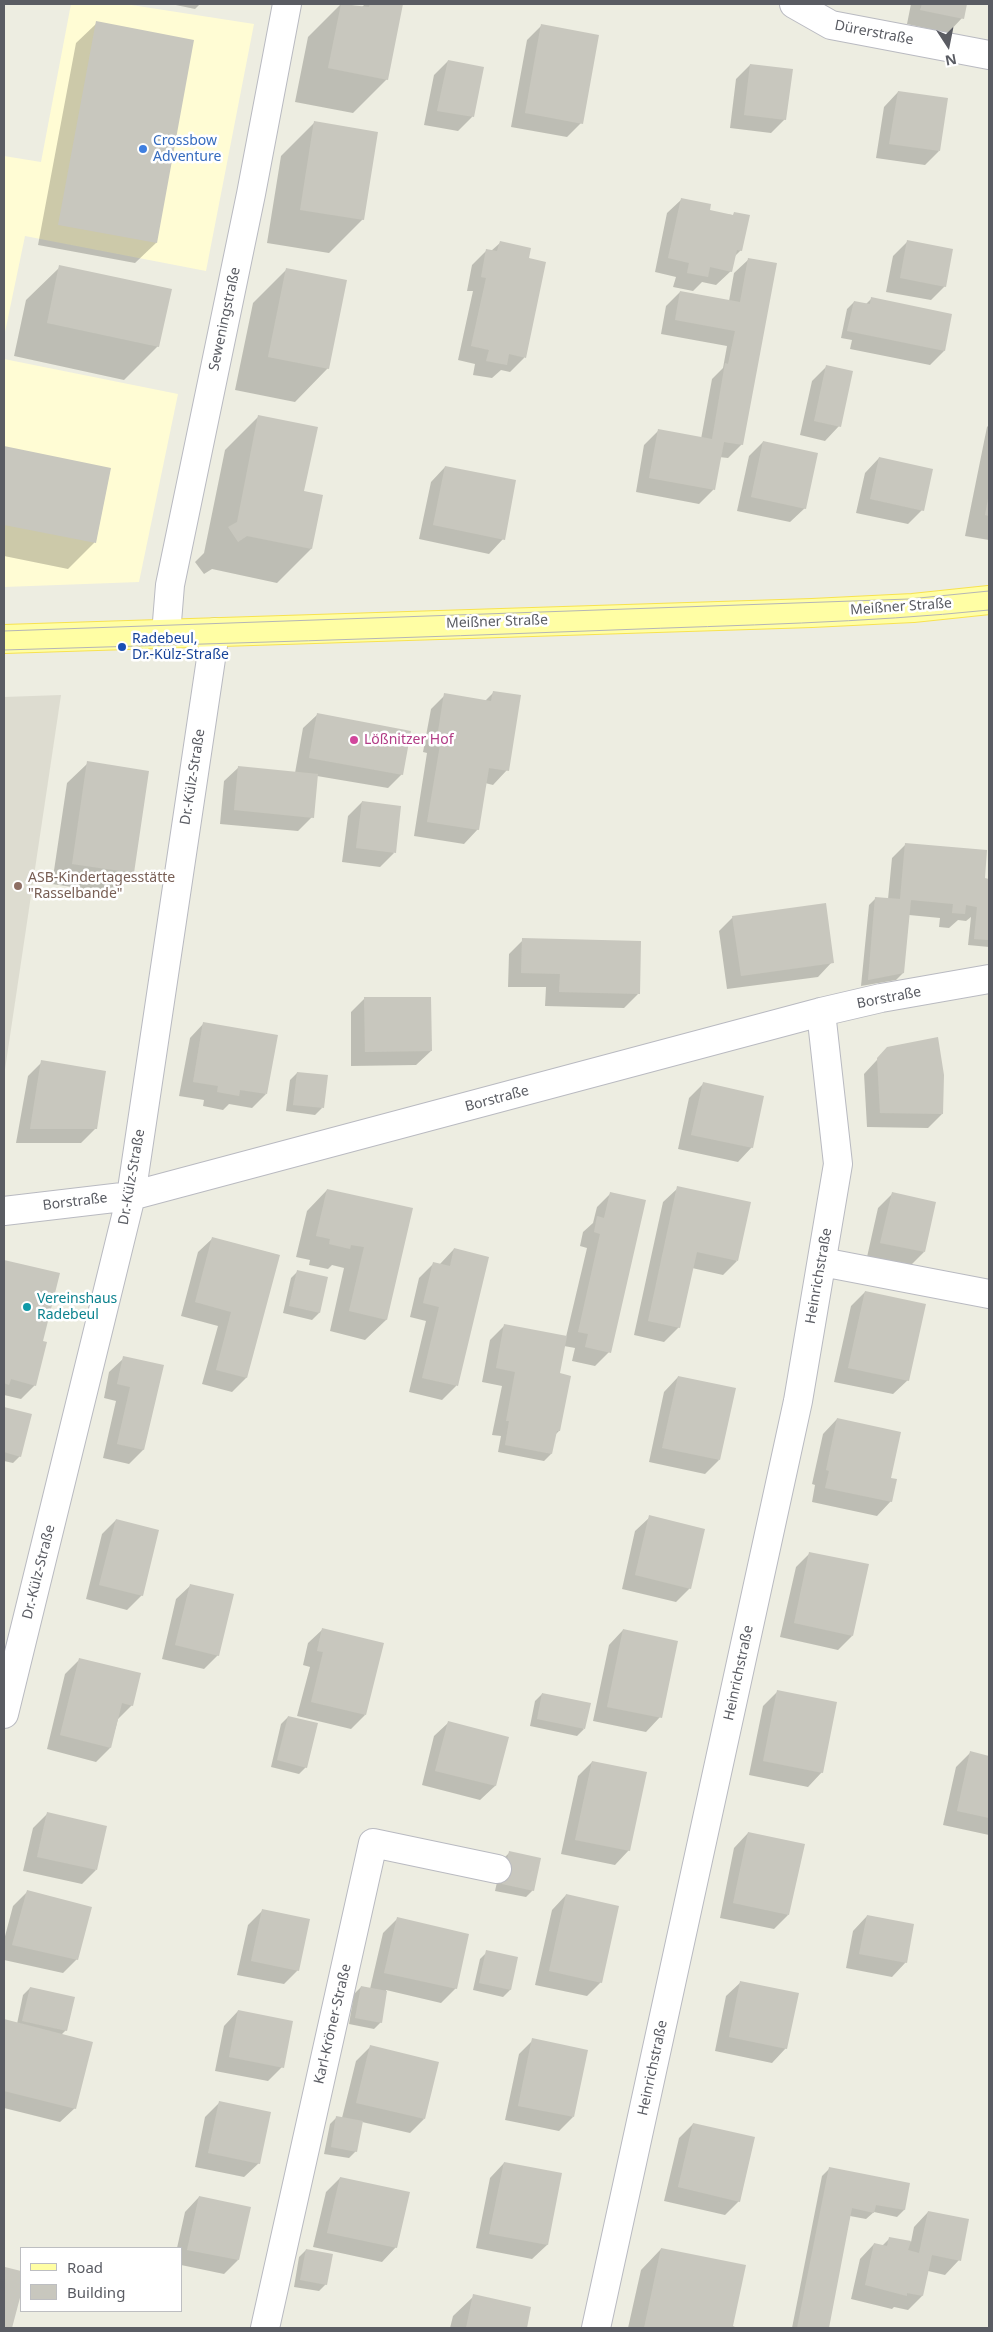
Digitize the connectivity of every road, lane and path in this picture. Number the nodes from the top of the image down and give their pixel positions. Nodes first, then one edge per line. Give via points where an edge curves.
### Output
1 (288, 4) edge
2 (794, 4) edge
3 (989, 55) edge
4 (989, 600) edge
5 (215, 632) junction
6 (166, 634) junction
7 (4, 639) edge
8 (989, 979) edge
9 (821, 1012) junction
10 (130, 1196) junction
11 (4, 1211) edge
12 (822, 1262) junction
13 (989, 1294) edge
14 (4, 1714) edge
15 (497, 1869) dead end
16 (265, 2328) edge
17 (596, 2328) edge

1 - 6 street, Seweningstraße via 170,585
2 - 3 street, Dürerstraße via 831,25
4 - 5 main road, Meißner Straße via 913,608 822,612
5 - 6 main road, Meißner Straße
5 - 10 street, Dr.-Külz-Straße
6 - 7 main road, Meißner Straße
8 - 9 street, Borstraße
9 - 10 street, Borstraße
9 - 12 street, Heinrichstraße via 838,1164
10 - 11 street, Borstraße
10 - 14 street, Dr.-Külz-Straße
12 - 13 street
12 - 17 street, Heinrichstraße via 798,1401
15 - 16 street, Karl-Kröner-Straße via 373,1843

